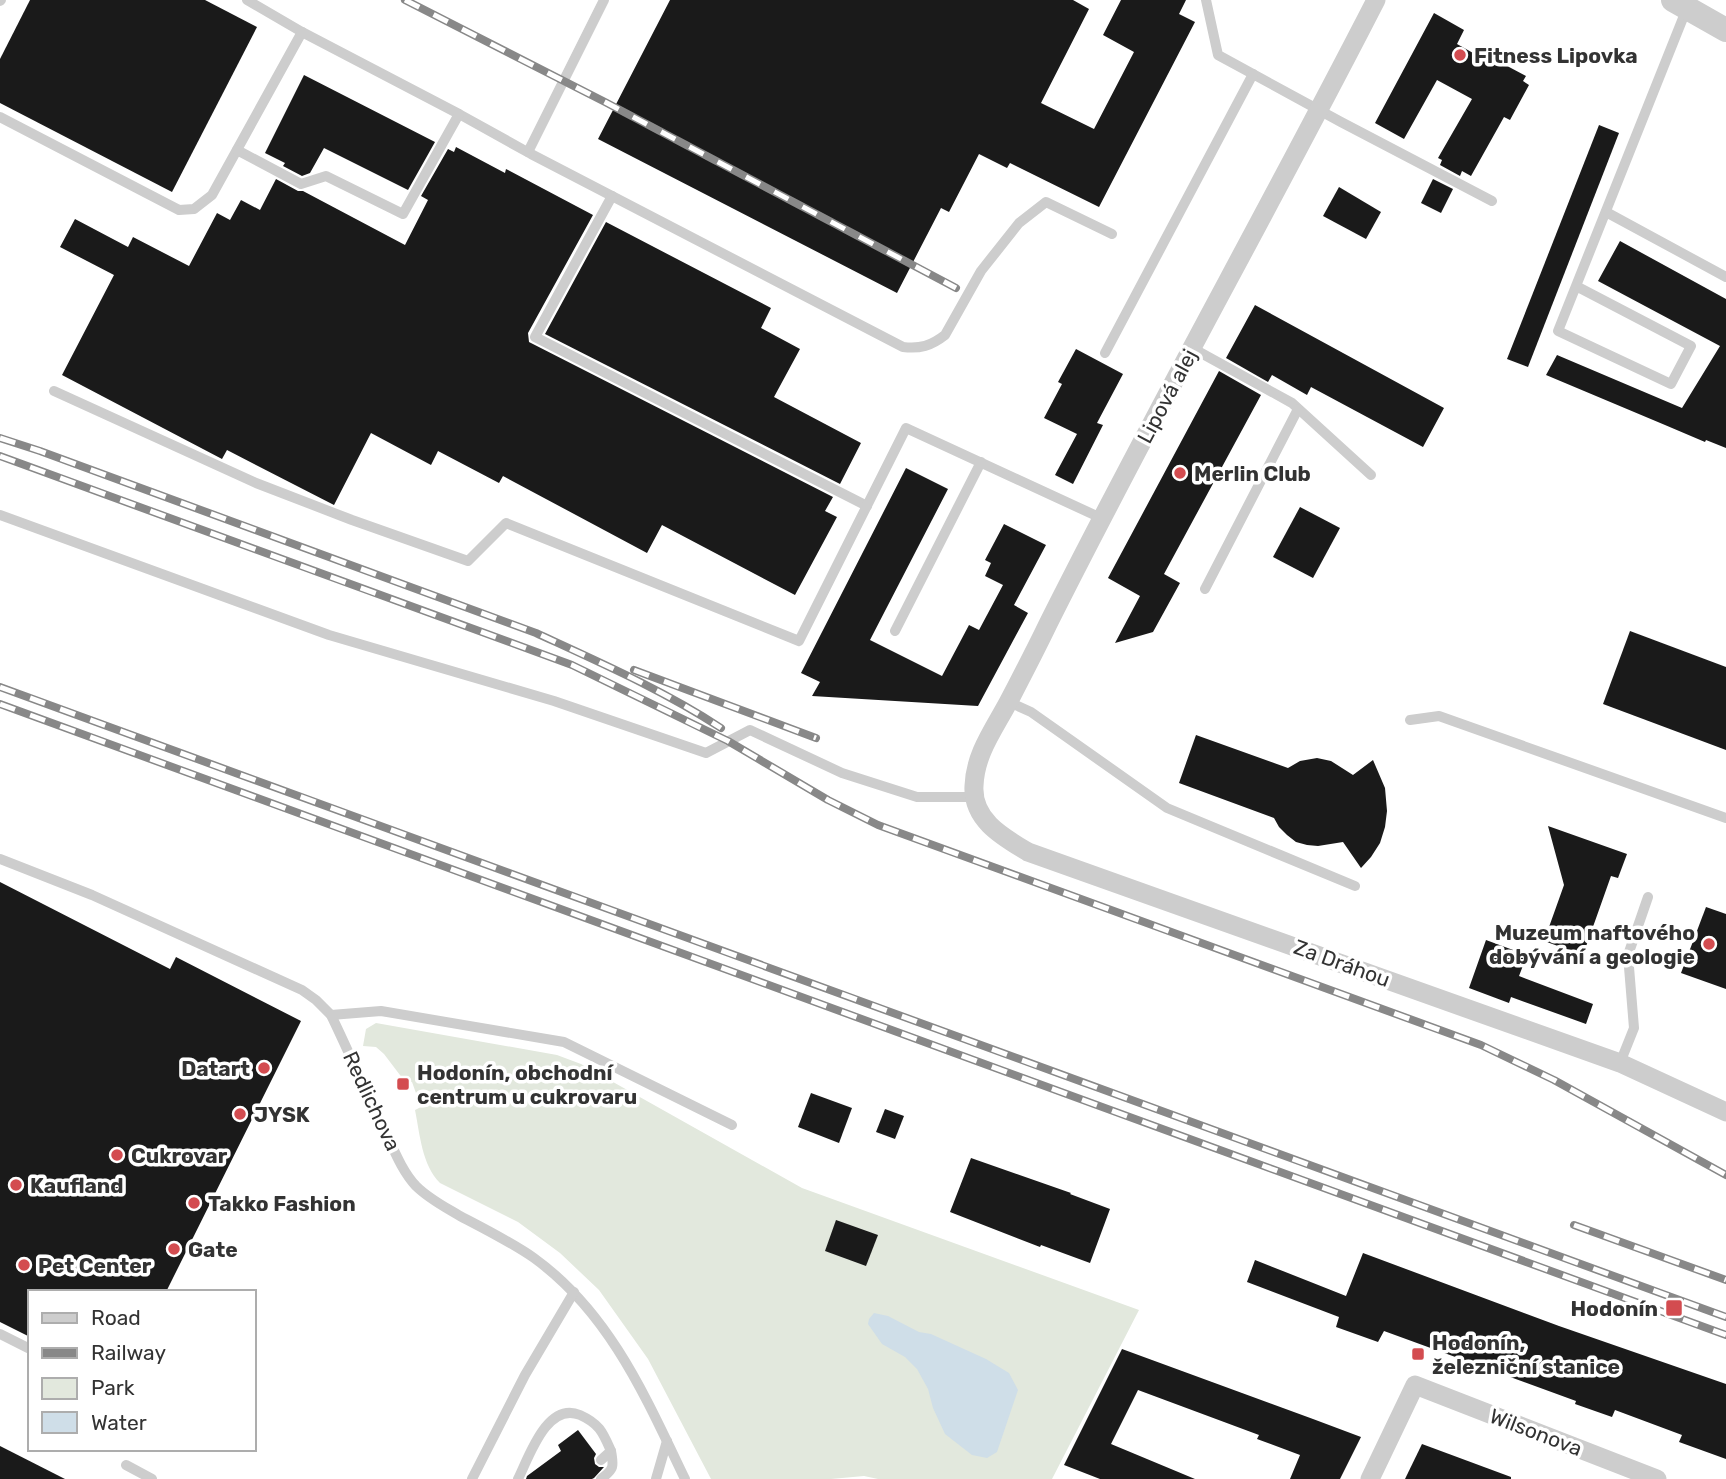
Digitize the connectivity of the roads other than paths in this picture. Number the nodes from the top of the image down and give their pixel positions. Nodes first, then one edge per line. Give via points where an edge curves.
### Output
1 (247, 0) edge
2 (604, 0) edge
3 (1206, 0) edge
4 (1376, 0) edge
5 (1684, 3) edge
6 (1726, 30) edge
7 (302, 32) junction
8 (1253, 74) junction
9 (1319, 110) junction
10 (459, 114) junction
11 (0, 117) edge
12 (237, 150) junction
13 (528, 152) junction
14 (612, 196) junction
15 (1492, 201) dead end
16 (1606, 212) junction
17 (1112, 234) dead end
18 (1726, 277) edge
19 (1576, 286) junction
20 (1192, 348) junction
21 (1105, 354) dead end
22 (54, 391) dead end
23 (1298, 409) junction
24 (981, 463) junction
25 (1370, 475) dead end
26 (867, 506) junction
27 (0, 514) edge
28 (1101, 518) junction
29 (1205, 590) dead end
30 (895, 631) dead end
31 (1009, 702) junction
32 (1410, 720) dead end
33 (974, 797) junction
34 (1726, 818) edge
35 (0, 859) edge
36 (1355, 886) dead end
37 (1648, 897) dead end
38 (331, 1015) junction
39 (1620, 1063) junction
40 (1726, 1112) edge
41 (732, 1125) dead end
42 (574, 1292) junction
43 (0, 1334) edge
44 (28, 1348) edge
45 (667, 1441) junction
46 (611, 1451) junction
47 (601, 1460) dead end
48 (125, 1465) dead end
49 (152, 1479) edge
50 (471, 1479) edge
51 (518, 1479) edge
52 (601, 1479) edge
53 (656, 1479) edge
54 (685, 1479) edge
55 (1370, 1479) edge
56 (1657, 1479) edge

1 - 7 lane
2 - 13 lane
3 - 8 lane via 1218,55
4 - 9 street, Lipová alej
5 - 6 street
5 - 16 lane
7 - 10 lane
7 - 12 lane
8 - 9 lane
8 - 21 lane
9 - 15 lane
9 - 20 street, Lipová alej
10 - 12 lane via 403,214 326,176 301,184
10 - 13 lane
11 - 12 lane via 179,210 194,209 212,195
13 - 14 lane
14 - 17 lane via 891,341 914,348 945,335 981,271 1019,223 1046,202
14 - 26 lane via 535,337
16 - 18 lane
16 - 19 lane
19 - 19 lane via 1558,331 1671,384 1691,346
20 - 23 lane
20 - 28 street, Lipová alej
22 - 26 lane via 256,483 468,561 506,523 799,641
23 - 25 lane
23 - 29 lane
24 - 26 lane via 906,428
24 - 28 lane
24 - 30 lane
27 - 33 lane via 329,635 554,701 706,753 750,730 842,774 917,797
28 - 31 street, Lipová alej
31 - 33 street, Lipová alej via 975,769
31 - 36 lane via 1031,712 1167,808
32 - 34 lane via 1439,716
33 - 39 street, Za Dráhou via 987,822 1028,852
35 - 38 lane, Redlichova via 92,895 302,990
37 - 39 lane via 1628,955 1633,1028
38 - 41 lane via 381,1011 564,1042
38 - 42 lane, Redlichova via 393,1149 415,1184 440,1205 533,1258
39 - 40 street, Za Dráhou
42 - 45 lane, Redlichova via 622,1355
42 - 50 lane
43 - 44 lane
45 - 53 lane
45 - 54 lane, Redlichova
46 - 47 lane
46 - 51 lane via 597,1424 576,1413 564,1414 541,1432
46 - 52 lane via 614,1464
48 - 49 lane
55 - 56 street, Wilsonova via 1415,1385

